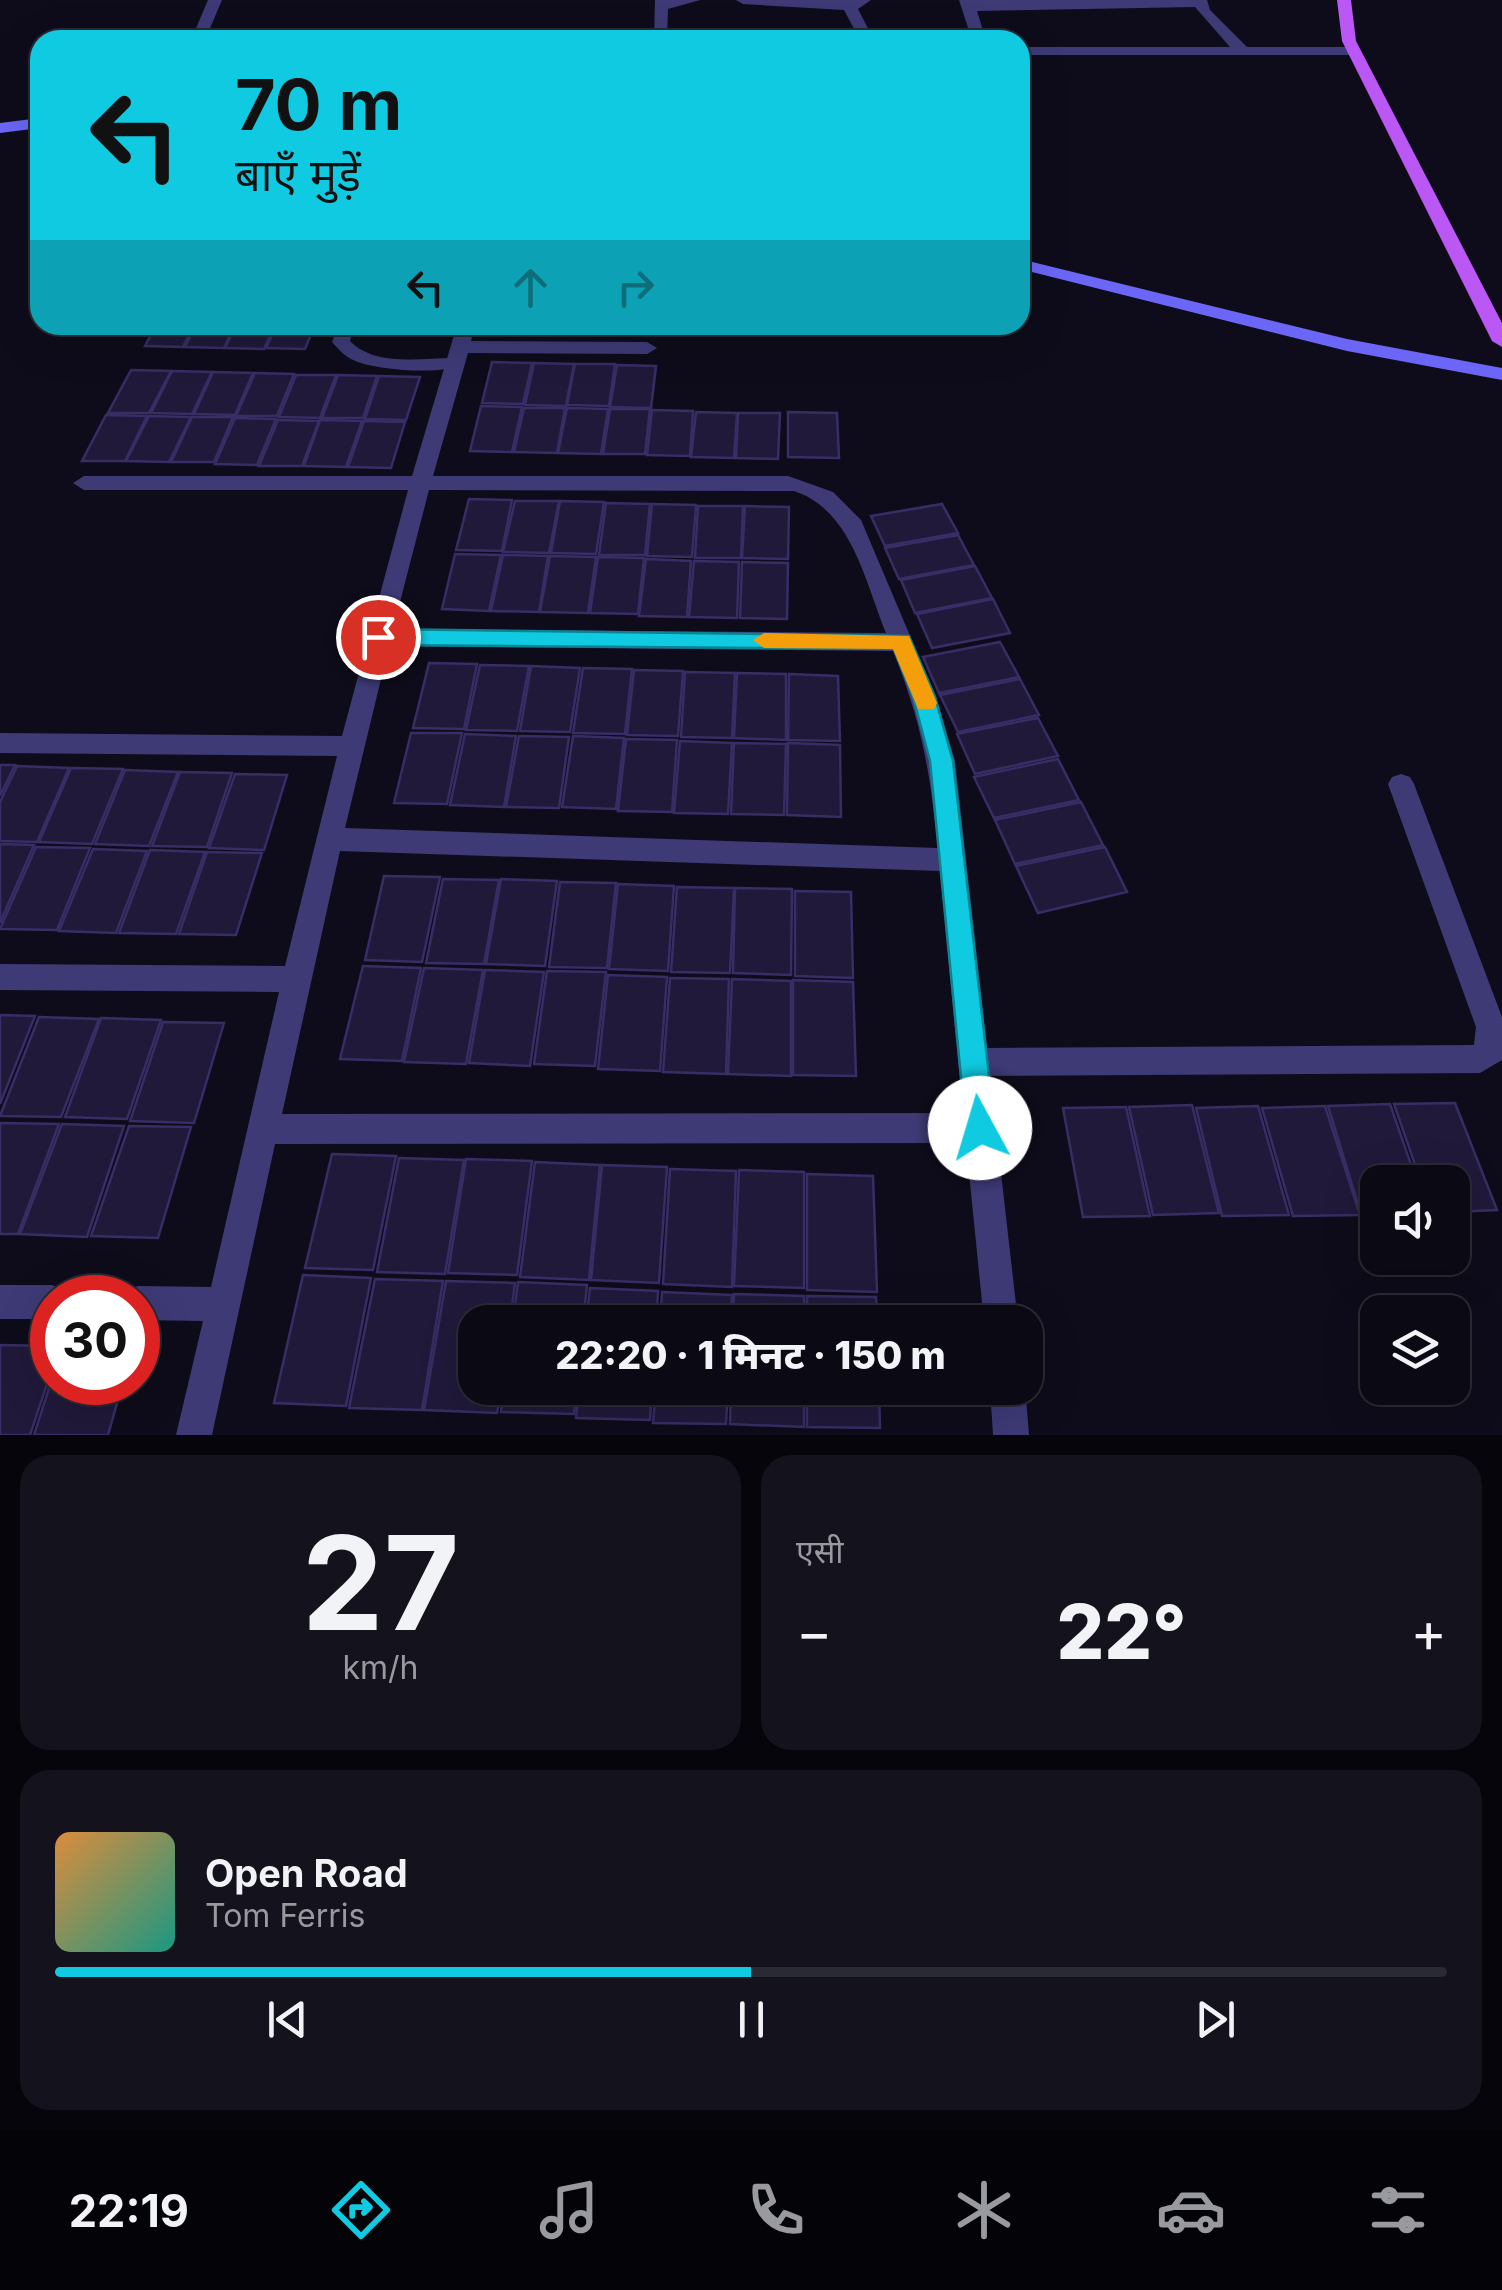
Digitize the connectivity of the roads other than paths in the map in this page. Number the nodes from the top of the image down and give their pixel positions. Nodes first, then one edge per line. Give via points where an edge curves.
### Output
1 (693, 0) edge
2 (744, 0) edge
3 (1344, 0) edge
4 (1200, 2) edge
5 (662, 3) edge
6 (857, 3) edge
7 (967, 4) edge
8 (213, 7) edge
9 (203, 30) edge
10 (660, 30) edge
11 (864, 30) edge
12 (975, 30) edge
13 (1242, 49) junction
14 (1030, 51) edge
15 (1354, 51) junction
16 (30, 124) edge
17 (0, 128) edge
18 (1030, 266) edge
19 (343, 335) edge
20 (1502, 341) edge
21 (460, 345) edge
22 (647, 348) dead end
23 (1502, 374) edge
24 (84, 483) dead end
25 (418, 483) junction
26 (378, 637) junction
27 (901, 642) junction
28 (0, 743) edge
29 (350, 746) junction
30 (1401, 784) dead end
31 (328, 838) junction
32 (952, 860) junction
33 (0, 977) edge
34 (297, 979) junction
35 (973, 1062) junction
36 (980, 1128) junction
37 (264, 1129) junction
38 (0, 1302) edge
39 (30, 1302) edge
40 (160, 1303) edge
41 (224, 1304) junction
42 (999, 1305) edge
43 (1009, 1405) edge
44 (194, 1435) edge
45 (1012, 1435) edge

1 - 5 street
2 - 6 street
3 - 15 main road
4 - 7 street
4 - 13 street
5 - 10 street
6 - 11 street
7 - 12 street
8 - 9 street
13 - 14 street
13 - 15 street
15 - 20 main road
16 - 17 main road
18 - 23 main road via 1347,345
19 - 21 lane via 348,353 363,360
21 - 22 street
21 - 25 street
24 - 25 street
25 - 26 street
25 - 27 street via 788,483 817,489 853,525
26 - 27 street
26 - 29 street
27 - 32 street via 942,761
28 - 29 street
29 - 31 street
30 - 35 street via 1491,1027 1491,1050 1480,1059
31 - 32 street
31 - 34 street
32 - 35 street
33 - 34 street
34 - 37 street
35 - 36 street
36 - 37 street
36 - 42 street
37 - 41 street
38 - 39 street
40 - 41 street
41 - 44 street
43 - 45 street

